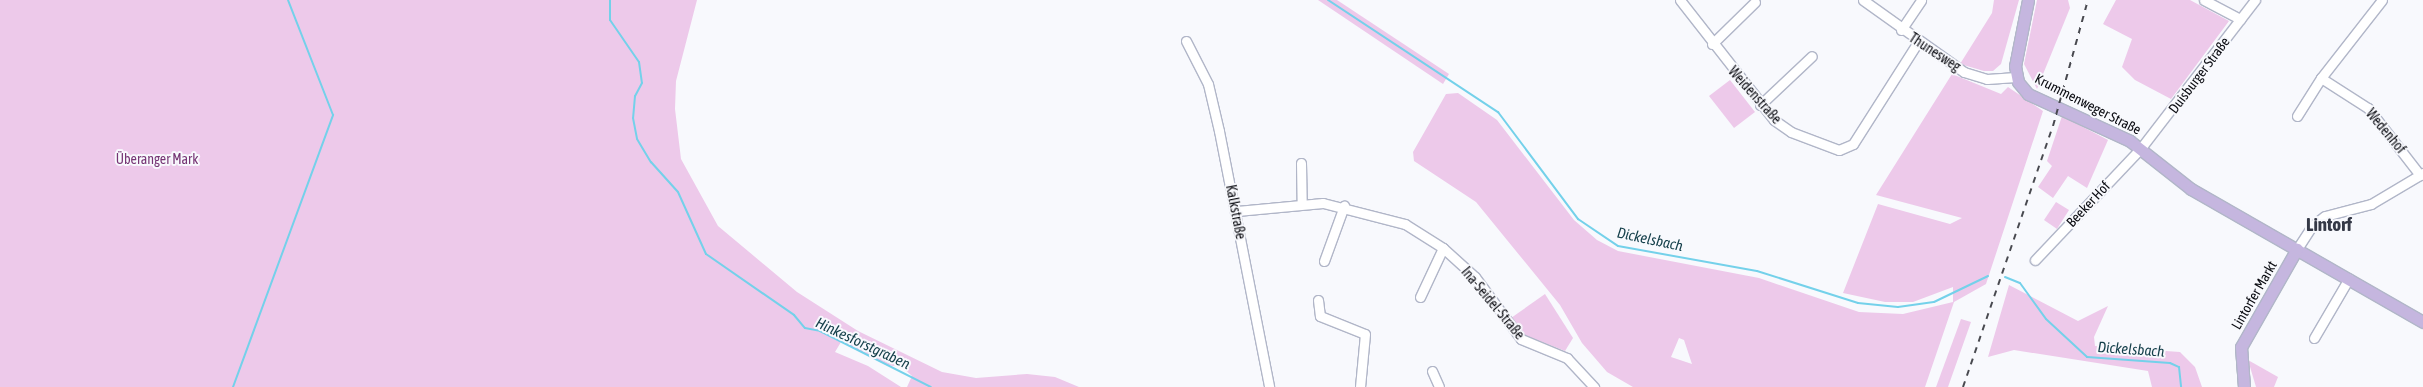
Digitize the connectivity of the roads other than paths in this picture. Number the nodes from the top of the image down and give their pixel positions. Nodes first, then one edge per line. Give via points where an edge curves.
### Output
1 (1680, 0) edge
2 (1863, 0) edge
3 (1921, 0) edge
4 (2028, 0) edge
5 (2204, 0) edge
6 (2255, 0) edge
7 (2382, 0) edge
8 (1755, 2) dead end
9 (2240, 19) junction
10 (1901, 30) junction
11 (1186, 42) dead end
12 (1918, 42) junction
13 (1712, 44) junction
14 (1812, 56) dead end
15 (2321, 78) junction
16 (2019, 82) junction
17 (1760, 105) junction
18 (2297, 116) dead end
19 (2141, 148) junction
20 (1301, 163) dead end
21 (2422, 174) edge
22 (1302, 202) junction
23 (1344, 206) junction
24 (1237, 211) junction
25 (1443, 248) junction
26 (2297, 249) junction
27 (2035, 260) dead end
28 (1324, 261) dead end
29 (2348, 278) junction
30 (1420, 297) dead end
31 (1318, 300) dead end
32 (2423, 322) edge
33 (2314, 338) dead end
34 (1432, 371) dead end
35 (1269, 387) edge
36 (1360, 387) edge
37 (1439, 387) edge
38 (1594, 387) edge
39 (2244, 387) edge

1 - 13 street, Weidenstraße
2 - 10 street, Thunesweg
3 - 10 street
4 - 16 main road via 2016,52
5 - 9 street
6 - 9 street, Duisburger Straße
7 - 15 street
8 - 13 street
9 - 19 street, Duisburger Straße
10 - 12 street, Thunesweg
11 - 24 street, Kalkstraße via 1208,84
12 - 16 street, Thunesweg via 1951,65 1977,76
12 - 17 street, Weidenstraße via 1853,144 1845,150 1792,132
13 - 17 street, Weidenstraße
14 - 17 street
15 - 18 street
15 - 21 street, Wedenhof via 2368,108
16 - 19 main road, Krummenweger Straße via 2038,100 2109,130
19 - 26 main road, Krummenweger Straße via 2191,189
19 - 27 street, Beeker Hof
20 - 22 street
21 - 26 street via 2371,204 2324,216 2312,226
22 - 23 street, Ina-Seidel-Straße
22 - 24 street, Ina-Seidel-Straße
23 - 25 street, Ina-Seidel-Straße via 1405,224
23 - 28 street
24 - 35 street, Kalkstraße
25 - 30 street
25 - 38 street, Ina-Seidel-Straße via 1475,277 1521,339 1567,358
26 - 29 main road
26 - 39 main road, Lintorfer Markt via 2241,347
29 - 32 main road
29 - 33 street
31 - 36 street via 1320,316 1365,334
34 - 37 street

